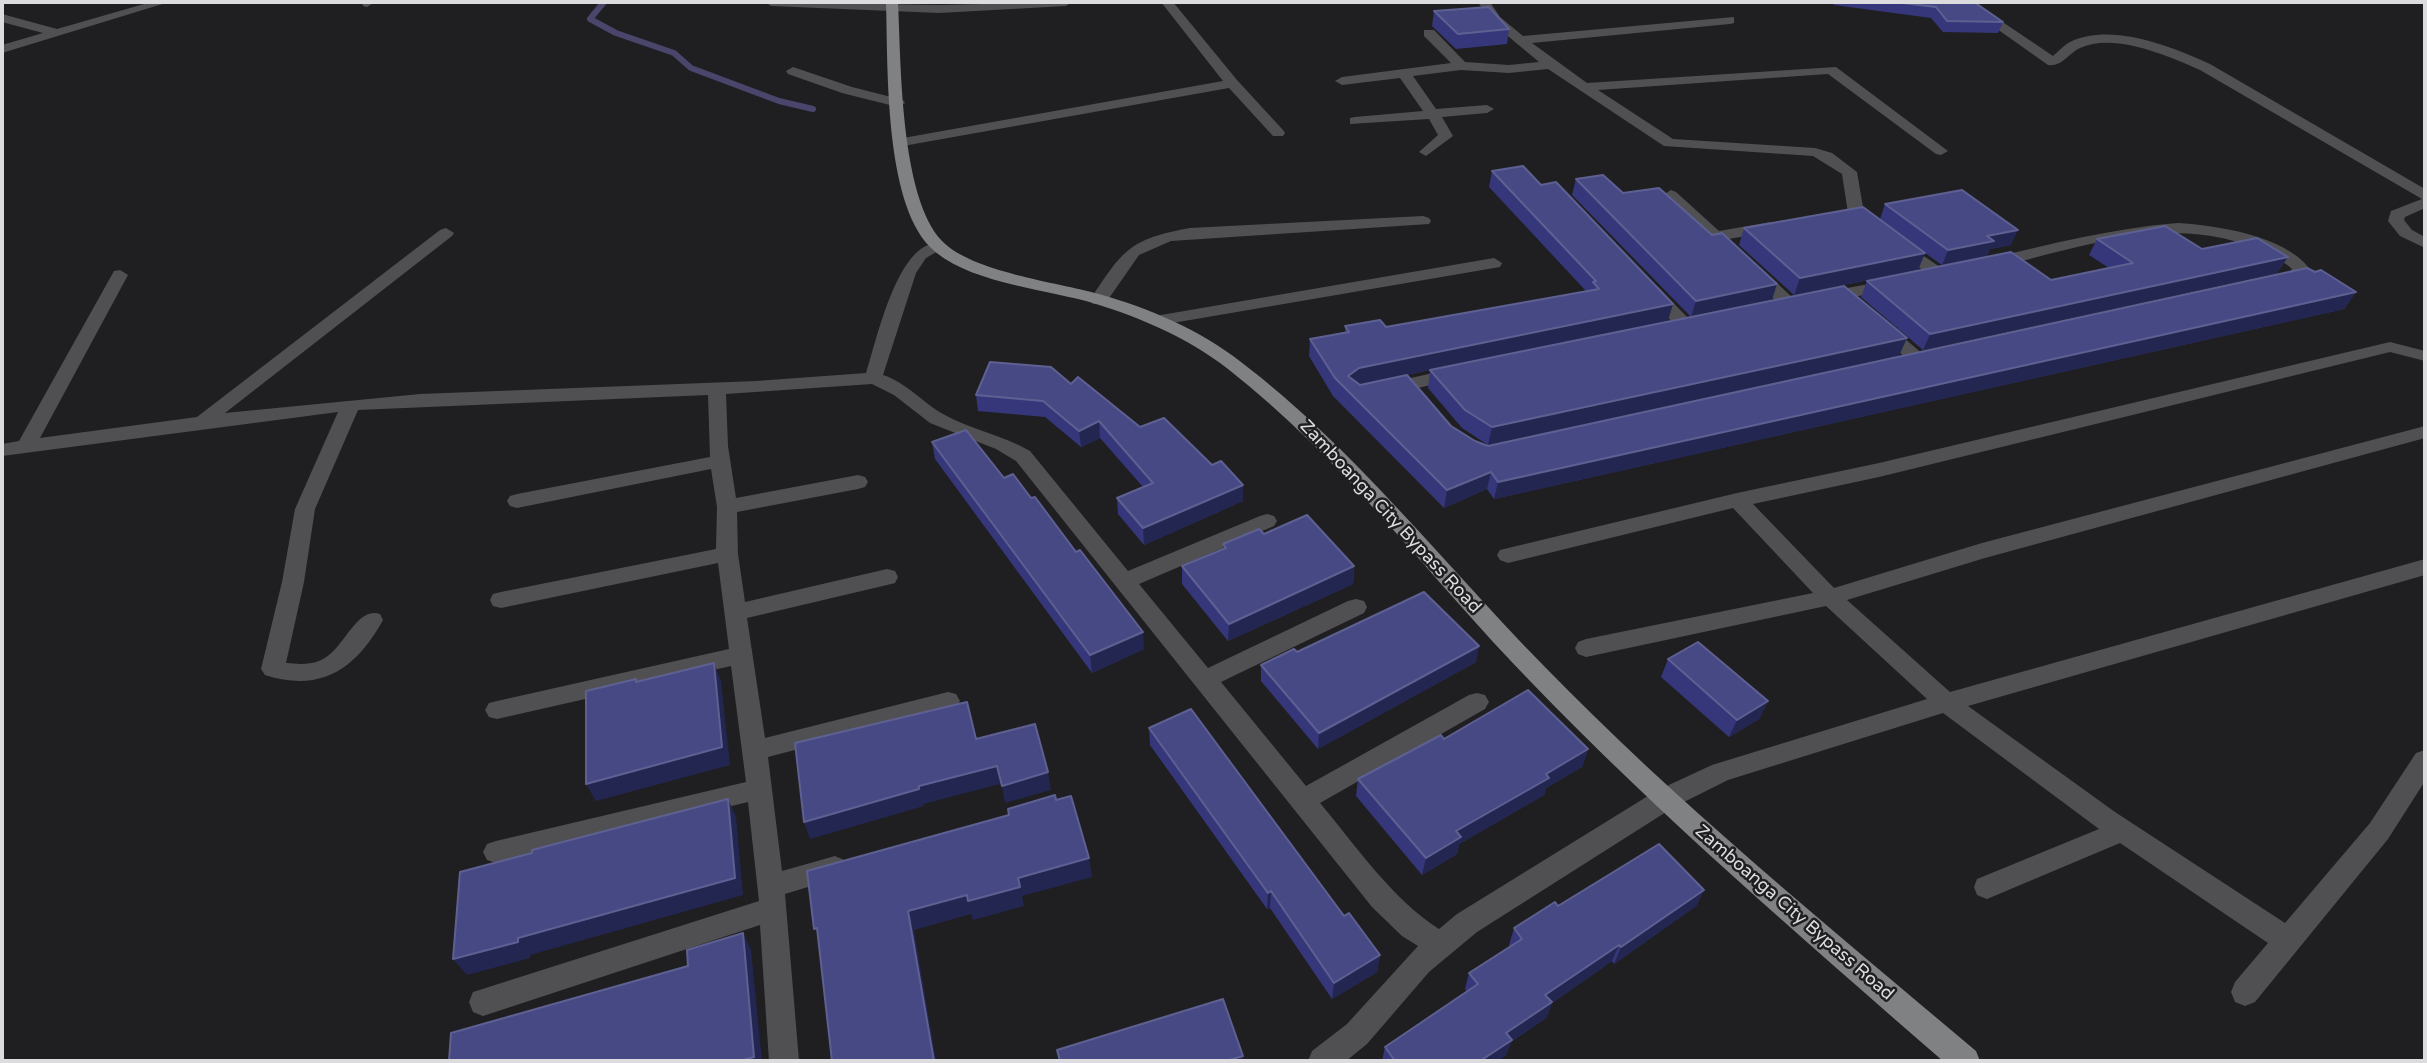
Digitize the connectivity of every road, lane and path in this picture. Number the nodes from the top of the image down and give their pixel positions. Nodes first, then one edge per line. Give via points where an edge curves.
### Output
1 (163, 2) edge
2 (771, 2) edge
3 (1066, 2) edge
4 (1167, 2) edge
5 (1484, 2) edge
6 (1965, 2) edge
7 (817, 3) edge
8 (892, 5) edge
9 (939, 5) edge
10 (959, 5) edge
11 (2, 18) edge
12 (1730, 20) dead end
13 (54, 32) junction
14 (1429, 33) dead end
15 (1520, 40) junction
16 (2, 49) edge
17 (1551, 65) junction
18 (1461, 66) junction
19 (793, 71) dead end
20 (1404, 73) junction
21 (1342, 82) dead end
22 (1232, 83) junction
23 (1581, 87) junction
24 (898, 103) junction
25 (1487, 109) dead end
26 (1433, 114) junction
27 (1355, 121) dead end
28 (1278, 133) dead end
29 (903, 142) junction
30 (1941, 151) dead end
31 (1426, 152) dead end
32 (1671, 195) edge
33 (2425, 195) edge
34 (2425, 203) edge
35 (1838, 215) edge
36 (1423, 221) dead end
37 (1791, 223) edge
38 (446, 233) dead end
39 (1716, 236) junction
40 (1889, 237) edge
41 (2425, 243) edge
42 (937, 247) junction
43 (1494, 263) dead end
44 (1979, 267) edge
45 (120, 275) dead end
46 (1637, 275) edge
47 (2255, 286) edge
48 (1842, 294) junction
49 (1099, 300) junction
50 (1802, 302) junction
51 (1762, 309) edge
52 (1155, 321) junction
53 (1684, 325) edge
54 (2425, 356) edge
55 (1892, 366) edge
56 (1465, 372) edge
57 (873, 378) junction
58 (1411, 384) junction
59 (717, 389) junction
60 (1371, 392) edge
61 (1425, 401) edge
62 (351, 405) junction
63 (203, 422) junction
64 (2425, 432) edge
65 (26, 447) junction
66 (2, 450) edge
67 (721, 461) junction
68 (858, 482) dead end
69 (1737, 500) junction
70 (517, 501) dead end
71 (727, 507) junction
72 (1267, 521) dead end
73 (727, 554) junction
74 (1508, 555) dead end
75 (2425, 567) edge
76 (887, 577) dead end
77 (1125, 581) junction
78 (1830, 597) junction
79 (501, 600) dead end
80 (1356, 607) dead end
81 (736, 612) junction
82 (372, 620) dead end
83 (1586, 648) dead end
84 (741, 655) junction
85 (1205, 680) junction
86 (948, 701) dead end
87 (1476, 702) dead end
88 (1945, 703) junction
89 (497, 710) dead end
90 (755, 750) junction
91 (2425, 760) edge
92 (760, 789) junction
93 (1665, 799) junction
94 (1303, 800) junction
95 (2122, 831) junction
96 (496, 852) dead end
97 (863, 859) edge
98 (1987, 887) dead end
99 (772, 898) junction
100 (2288, 941) junction
101 (1439, 944) junction
102 (2245, 992) dead end
103 (483, 1002) dead end
104 (784, 1061) edge
105 (1324, 1061) edge
106 (1965, 1061) edge

1 - 13 street
2 - 7 street
3 - 10 street
4 - 22 street
5 - 15 street via 1495,19
6 - 33 street via 2053,62 2075,45 2095,40 2139,42 2172,52
7 - 8 street
8 - 9 street
8 - 24 main road
9 - 10 street
11 - 13 street
12 - 15 street
13 - 16 street
14 - 18 street
15 - 17 street
17 - 18 street via 1509,69
17 - 23 street
18 - 20 street
19 - 24 street
20 - 21 street
20 - 26 street
22 - 28 street
22 - 29 street
23 - 30 street via 1831,70
23 - 35 street via 1669,143 1827,156 1849,172 1863,217
24 - 29 main road
25 - 26 street
26 - 27 street
26 - 31 street via 1446,136
29 - 42 main road via 915,211
32 - 39 street
34 - 41 street via 2397,214 2396,221 2406,233
36 - 49 street via 1161,238 1136,247
37 - 39 street
38 - 63 street
39 - 50 street
40 - 48 street via 1947,274
42 - 49 main road, Zamboanga City Bypass Road via 967,263
42 - 57 street via 920,255 908,273
43 - 52 street
44 - 47 street via 2158,228 2210,229 2240,235 2301,268 2295,277
45 - 65 street
46 - 53 street
48 - 50 street
48 - 55 street via 1926,358
49 - 52 main road, Zamboanga City Bypass Road
50 - 51 street
52 - 93 main road, Zamboanga City Bypass Road via 1229,360 1303,424 1536,672
54 - 69 street via 2390,347
56 - 58 street
57 - 59 street
57 - 77 street via 900,388 938,419 1007,445 1023,456
58 - 60 street
58 - 61 street
59 - 62 street
59 - 67 street
62 - 63 street
62 - 82 street via 305,509 273,669 309,673 339,660
63 - 65 street
64 - 78 street via 1982,551
65 - 66 street
67 - 70 street
67 - 71 street
68 - 71 street
69 - 74 street
69 - 78 street
71 - 73 street
72 - 77 street
73 - 79 street
73 - 81 street
75 - 88 street
76 - 81 street
77 - 85 street
78 - 83 street
78 - 88 street
80 - 85 street
81 - 84 street
84 - 89 street
84 - 90 street
85 - 94 street
86 - 90 street
87 - 94 street
88 - 93 street via 1721,772
88 - 95 street
90 - 92 street
91 - 100 street via 2379,831
92 - 96 street
92 - 99 street
93 - 101 street
93 - 106 main road, Zamboanga City Bypass Road
94 - 101 street via 1382,898 1412,927
95 - 98 street
95 - 100 street
97 - 99 street
99 - 103 street
99 - 104 street
100 - 102 street
101 - 105 street via 1357,1034

